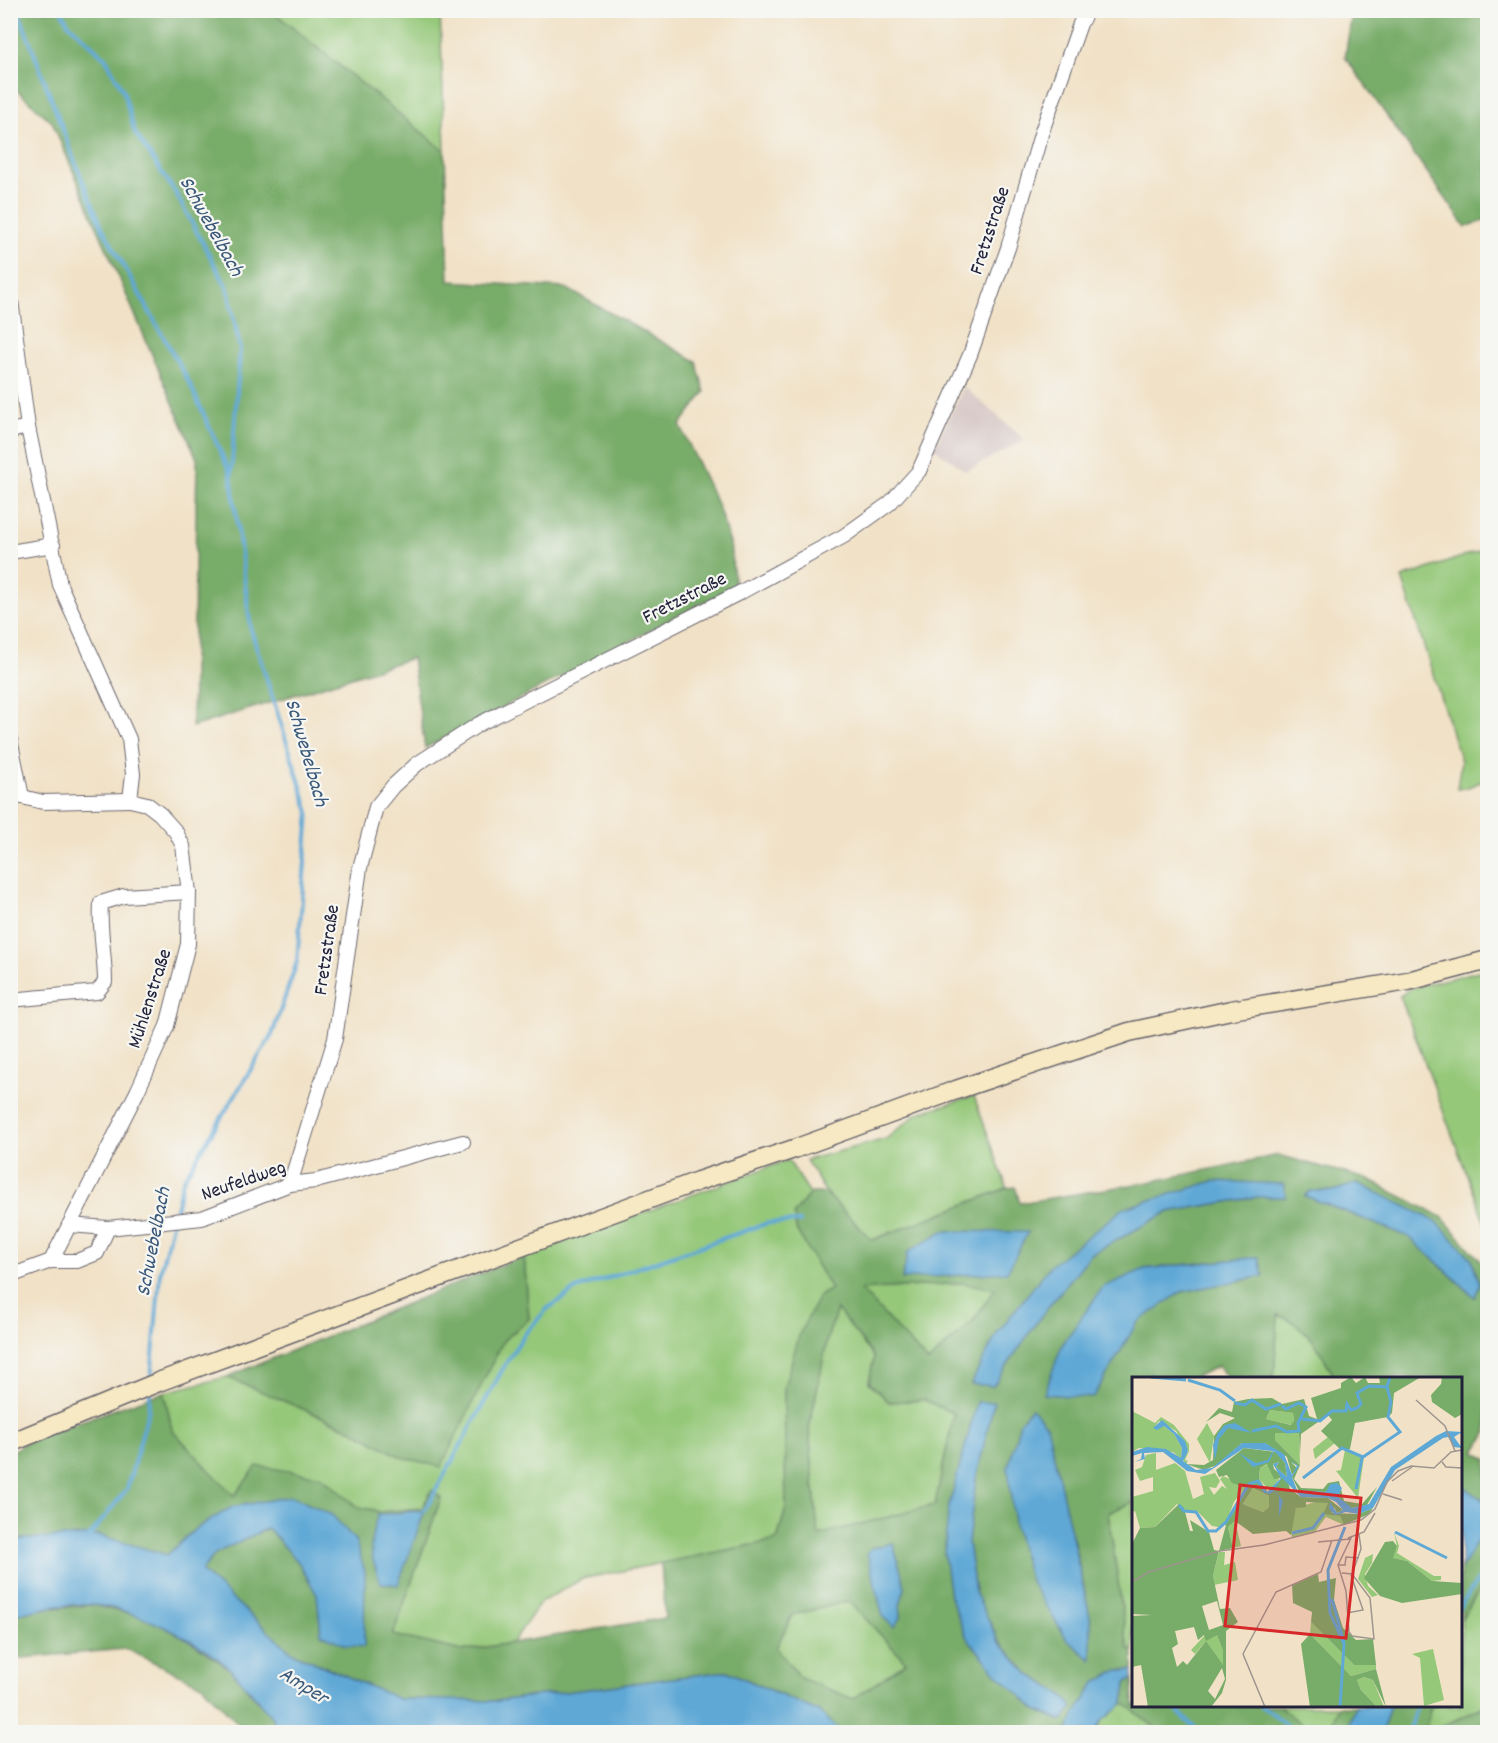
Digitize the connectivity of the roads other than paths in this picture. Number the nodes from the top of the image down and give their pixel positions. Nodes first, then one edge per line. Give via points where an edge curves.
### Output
1 (1087, 10) edge
2 (10, 293) edge
3 (12, 318) edge
4 (28, 427) junction
5 (10, 431) edge
6 (53, 545) junction
7 (10, 552) edge
8 (10, 739) edge
9 (16, 795) edge
10 (130, 800) junction
11 (189, 892) junction
12 (1488, 960) edge
13 (10, 1000) edge
14 (463, 1142) dead end
15 (290, 1184) junction
16 (69, 1224) junction
17 (108, 1228) junction
18 (51, 1261) junction
19 (10, 1276) edge
20 (10, 1443) edge

1 - 15 street, Fretzstraße via 1041,134 1008,248 970,355 919,471 905,488 844,536 479,724 417,764 376,807 360,868 335,1039
2 - 3 street
3 - 4 street
4 - 5 street
4 - 6 street
6 - 7 street
6 - 10 street via 60,585 129,740 133,774
8 - 9 street
9 - 10 street via 44,802
10 - 11 street, Mühlenstraße via 147,804 176,832 183,846
11 - 13 street via 124,896 101,903 105,982 96,992
11 - 16 street, Mühlenstraße via 188,944 167,1026
12 - 20 main road via 1389,985 1231,1010 1129,1032 698,1181 153,1384
14 - 15 street, Neufeldweg via 316,1181
15 - 17 street, Neufeldweg via 202,1218
16 - 17 street, Neufeldweg
16 - 18 street, Mühlenstraße
17 - 18 street via 97,1253 77,1261
18 - 19 street

